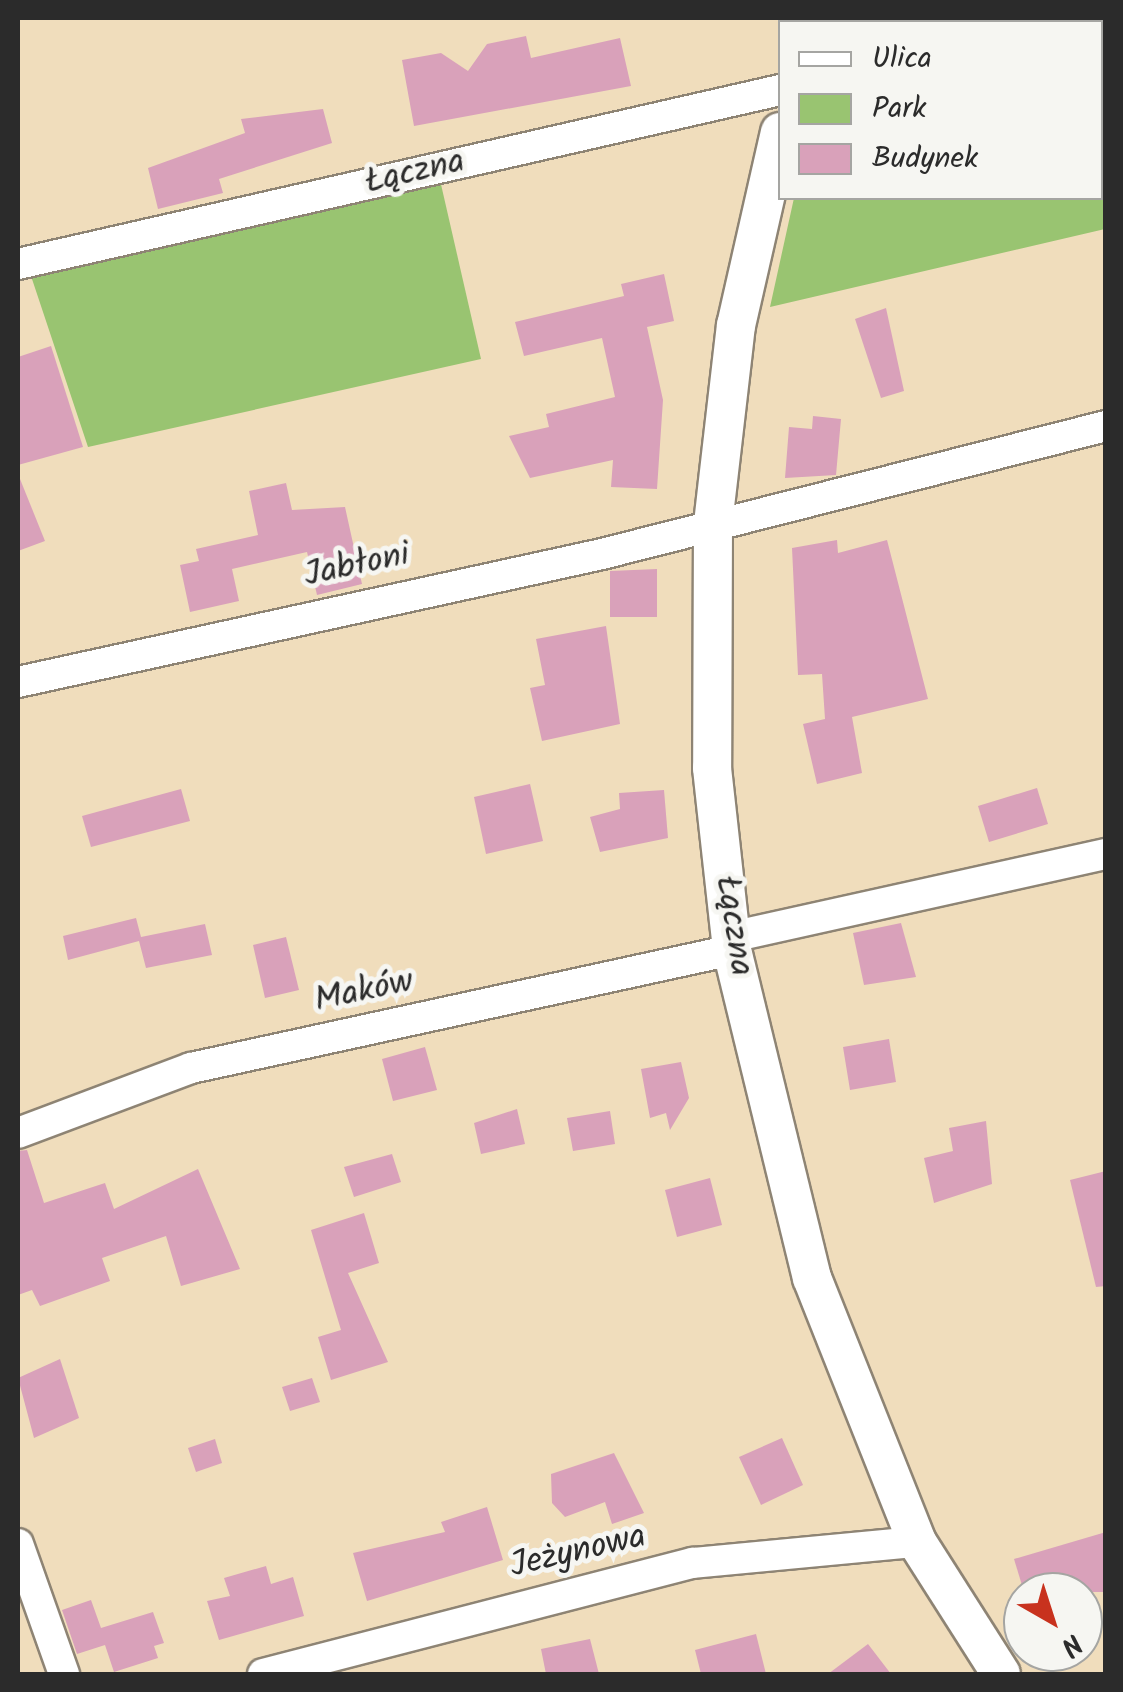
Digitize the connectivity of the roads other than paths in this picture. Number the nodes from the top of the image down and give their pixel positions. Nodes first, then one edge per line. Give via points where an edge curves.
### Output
1 (778, 90) edge
2 (778, 141) edge
3 (18, 264) edge
4 (1106, 426) edge
5 (713, 524) junction
6 (18, 682) edge
7 (1106, 854) edge
8 (732, 943) junction
9 (18, 1133) edge
10 (918, 1542) junction
11 (18, 1544) edge
12 (64, 1674) edge
13 (262, 1674) edge
14 (1001, 1674) edge

1 - 3 street, Łączna
2 - 5 street, Łączna via 736,325
4 - 5 street, Jabłoni
5 - 6 street, Jabłoni
5 - 8 street, Łączna via 712,768
7 - 8 street, Maków
8 - 9 street, Maków via 191,1068
8 - 10 street, Łączna via 812,1278
10 - 13 street, Jeżynowa via 693,1563
10 - 14 street, Łączna
11 - 12 street

